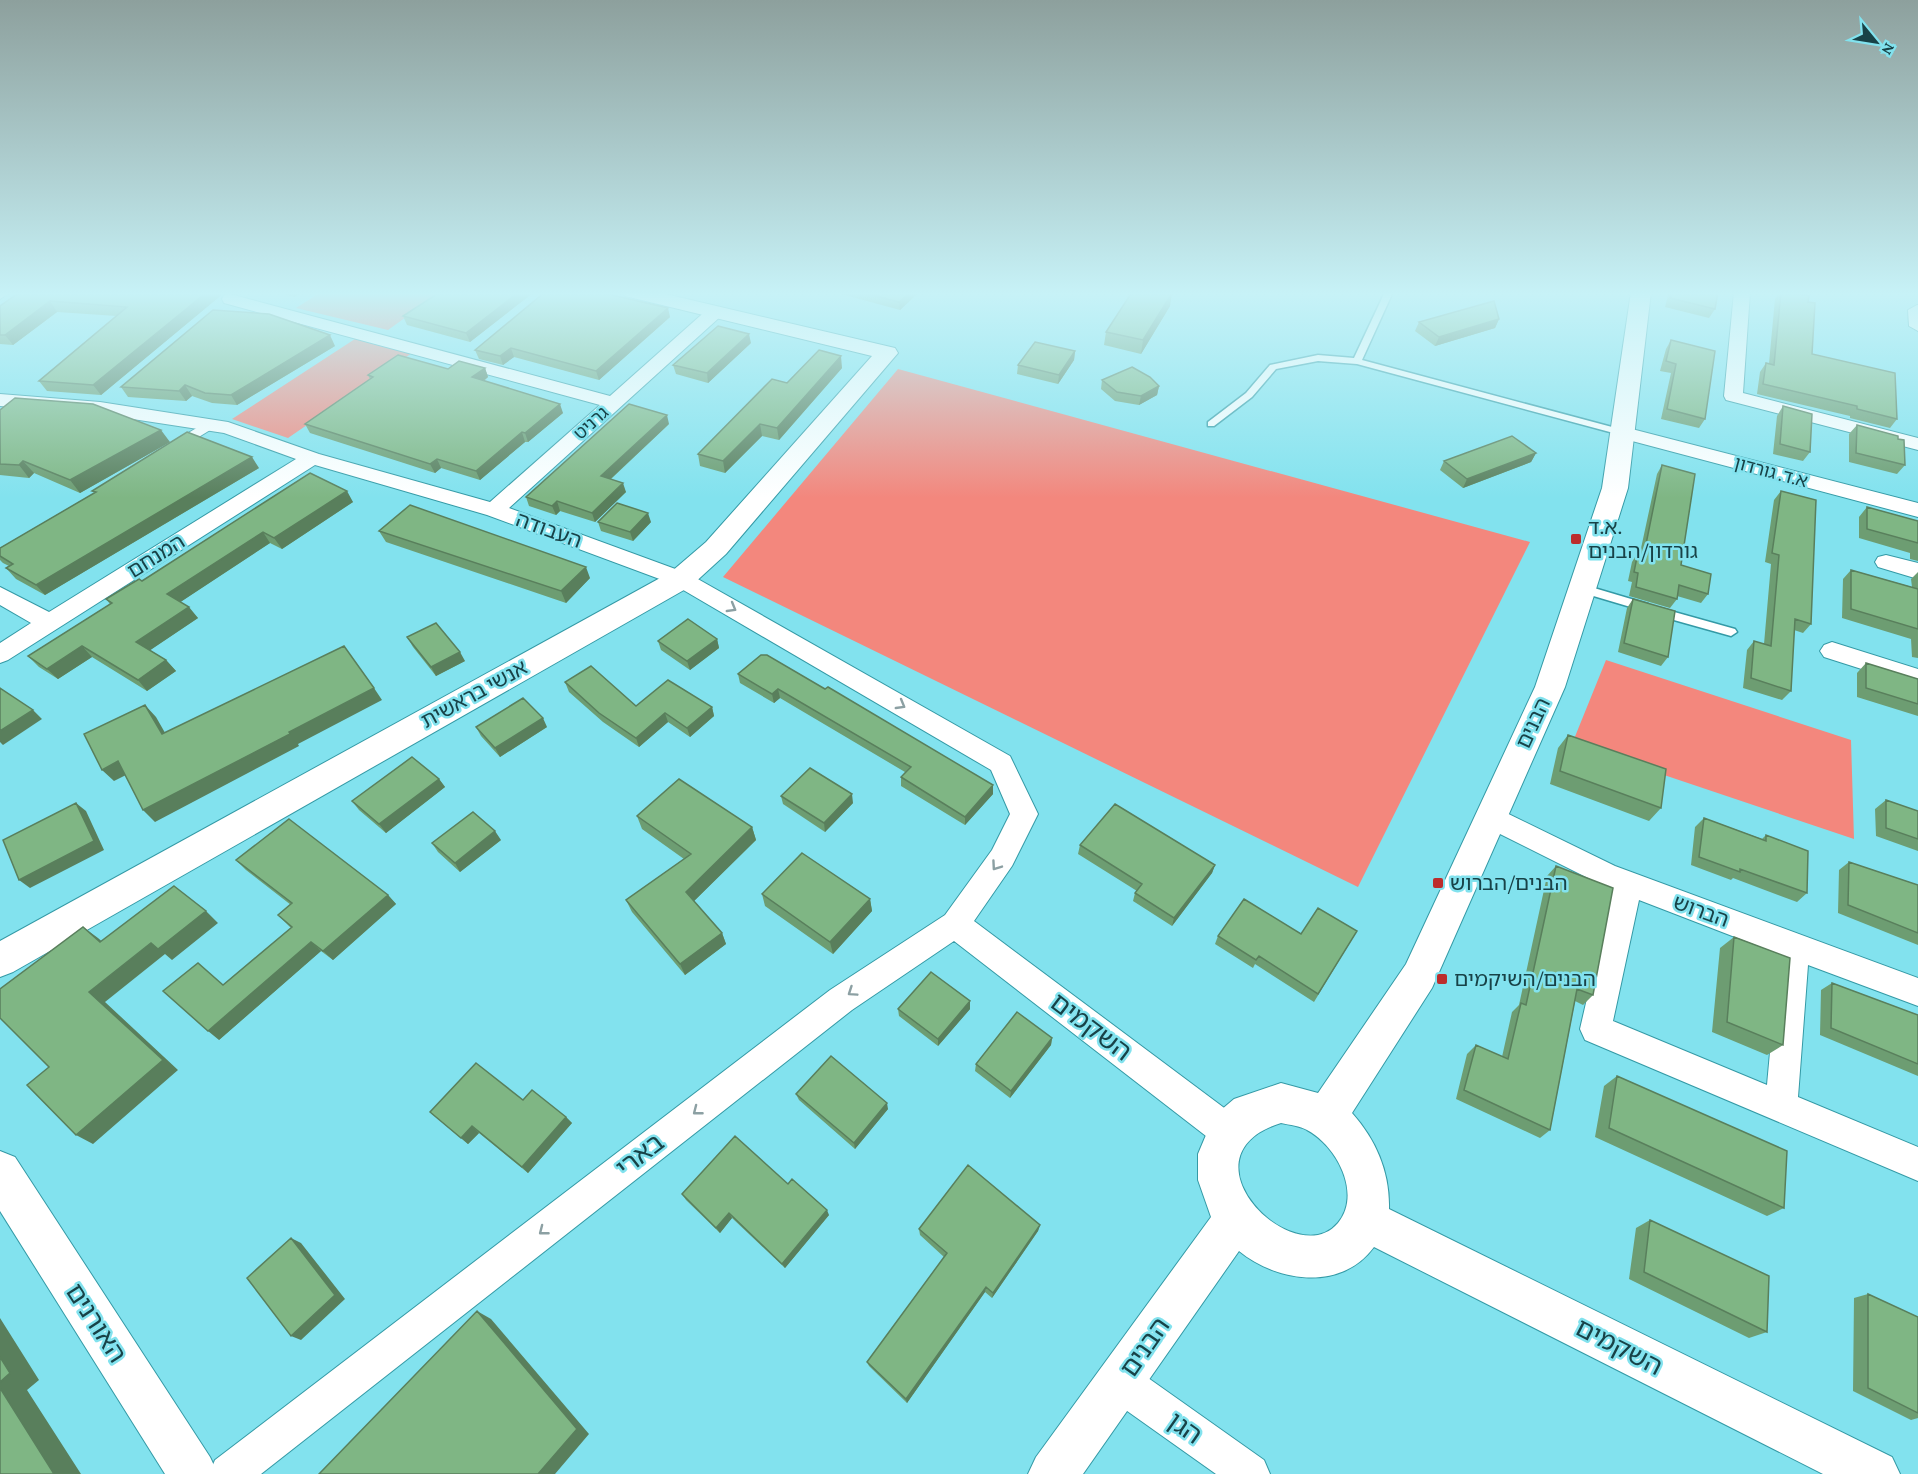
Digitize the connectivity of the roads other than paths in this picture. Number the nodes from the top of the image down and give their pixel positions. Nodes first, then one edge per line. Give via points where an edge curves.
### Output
1 (456, 361) edge
2 (661, 361) edge
3 (880, 361) edge
4 (1305, 361) edge
5 (1357, 361) edge
6 (1633, 361) edge
7 (1736, 361) edge
8 (460, 362) joint
9 (118, 393) dead end
10 (0, 400) edge
11 (613, 404) junction
12 (100, 408) junction
13 (210, 424) junction
14 (1211, 424) dead end
15 (1624, 433) junction
16 (1918, 444) edge
17 (162, 454) edge
18 (312, 458) junction
19 (494, 510) junction
20 (1918, 510) edge
21 (1886, 562) dead end
22 (1918, 571) edge
23 (681, 579) junction
24 (1584, 589) junction
25 (0, 595) edge
26 (49, 623) junction
27 (1731, 632) dead end
28 (1832, 651) dead end
29 (0, 654) edge
30 (1918, 678) edge
31 (1024, 814) joint
32 (1490, 816) junction
33 (1628, 884) junction
34 (955, 924) junction
35 (1795, 946) junction
36 (0, 960) edge
37 (1918, 992) edge
38 (1781, 1107) junction
39 (1325, 1118) junction
40 (1227, 1131) junction
41 (1918, 1164) edge
42 (0, 1172) edge
43 (1236, 1219) junction
44 (1364, 1219) junction
45 (1120, 1382) junction
46 (193, 1474) edge
47 (230, 1474) edge
48 (1053, 1474) edge
49 (1250, 1474) edge
50 (1875, 1474) edge

1 - 8 street
2 - 11 street, גרניט
3 - 23 street, אנשי בראשית via 716,548
4 - 14 lane via 1273,368 1249,395
5 - 15 lane
6 - 15 street, הבנים
7 - 16 street via 1733,396
8 - 11 street
9 - 12 street
10 - 12 street, העבודה
11 - 19 street, גרניט
12 - 13 street, העבודה
13 - 17 street
13 - 18 street, העבודה
15 - 20 street, א.ד. גורדון
15 - 24 street, הבנים via 1615,488
18 - 19 street, העבודה
18 - 26 street, המנחם
19 - 23 street, העבודה
21 - 22 street
23 -> 31 street, העבודה via 1001,764
23 - 36 street, אנשי בראשית
24 - 27 lane
24 - 32 street, הבנים via 1550,687
25 - 26 street
26 - 29 street, המנחם
28 - 30 street
31 -> 34 street, בארי via 1002,858
32 - 33 street, הברוש
32 - 39 street, הבנים via 1419,976
33 - 35 street, הברוש
33 - 38 street via 1596,1029
34 - 40 street, השקמים
34 -> 47 street, בארי via 841,1000
35 - 37 street, הברוש
35 - 38 street
38 - 41 street
39 - 40 street via 1304,1107 1281,1103 1250,1110
39 - 44 street via 1358,1153 1366,1175 1368,1198
40 - 43 street via 1219,1151 1218,1173 1224,1197
42 - 46 street, האורנים
43 - 44 street via 1256,1239 1281,1253 1307,1257 1332,1253 1352,1240
43 - 45 street, הבנים
44 - 50 street, השקמים
45 - 48 street, הבנים
45 - 49 street, הגן

